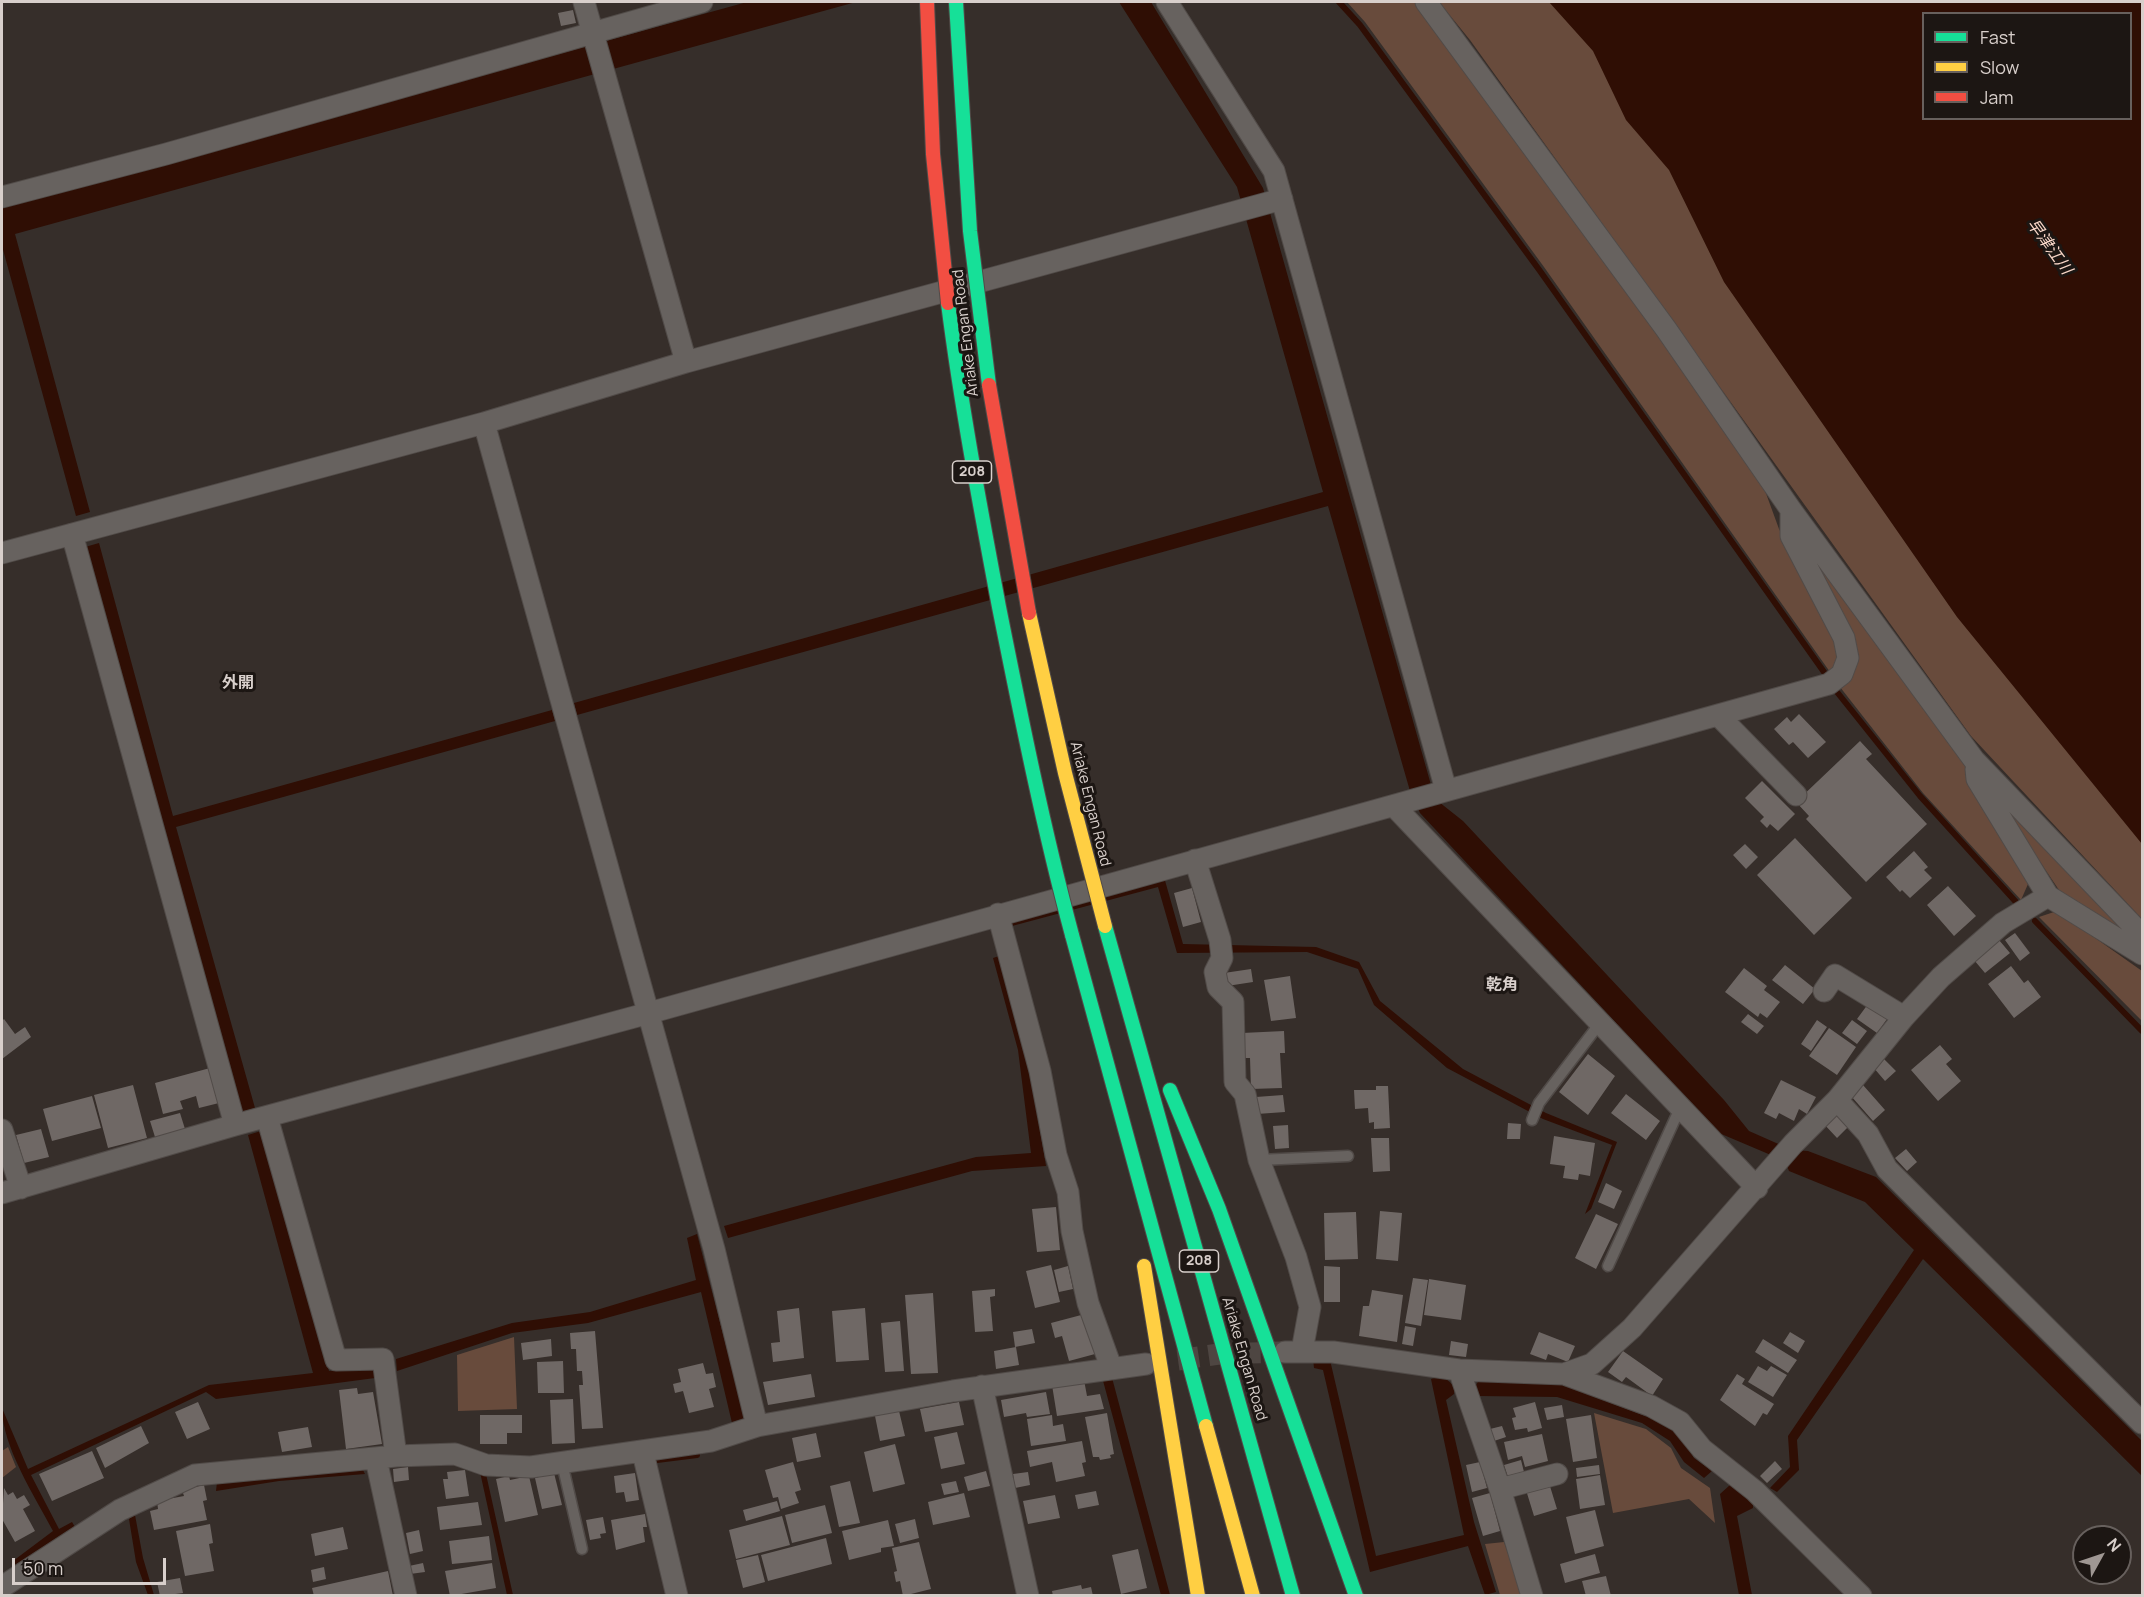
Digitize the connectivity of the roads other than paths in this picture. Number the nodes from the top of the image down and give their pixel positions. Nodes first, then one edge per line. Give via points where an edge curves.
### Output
1 (584, 2) edge
2 (702, 2) edge
3 (927, 2) edge
4 (956, 2) edge
5 (1167, 2) edge
6 (1426, 2) edge
7 (593, 32) junction
8 (2, 197) edge
9 (1282, 199) junction
10 (686, 362) junction
11 (484, 423) junction
12 (1791, 510) junction
13 (72, 534) junction
14 (2, 553) edge
15 (1718, 715) junction
16 (1974, 760) junction
17 (1444, 791) junction
18 (1796, 795) dead end
19 (1401, 804) junction
20 (1195, 860) junction
21 (2048, 896) junction
22 (998, 914) junction
23 (2142, 935) edge
24 (2142, 954) edge
25 (1117, 967) junction
26 (1824, 991) dead end
27 (1087, 992) junction
28 (649, 1013) junction
29 (1904, 1017) junction
30 (1600, 1023) junction
31 (1837, 1101) junction
32 (1680, 1108) junction
33 (267, 1117) junction
34 (1532, 1120) dead end
35 (235, 1125) junction
36 (2, 1130) edge
37 (1348, 1156) dead end
38 (1259, 1160) junction
39 (1757, 1188) junction
40 (11, 1190) edge
41 (1608, 1266) dead end
42 (1146, 1364) dead end
43 (1111, 1367) junction
44 (1459, 1371) junction
45 (1564, 1374) junction
46 (982, 1386) junction
47 (2142, 1423) edge
48 (757, 1426) junction
49 (643, 1453) junction
50 (386, 1457) junction
51 (562, 1463) junction
52 (1557, 1474) dead end
53 (1500, 1489) junction
54 (582, 1549) dead end
55 (2, 1587) edge
56 (406, 1596) edge
57 (677, 1596) edge
58 (1028, 1596) edge
59 (1198, 1596) edge
60 (1253, 1596) edge
61 (1293, 1596) edge
62 (1356, 1596) edge
63 (1532, 1596) edge
64 (1861, 1596) edge

1 - 7 street
2 - 7 street
3 - 27 highway, Ariake Engan Road / 208, bridge via 947,307 970,455 1044,833
4 - 25 highway, Ariake Engan Road / 208, bridge via 978,305 1000,461 1035,651
5 - 9 street via 1274,171
6 - 12 street via 1666,329
7 - 8 street
7 - 10 street
9 - 10 street
9 - 17 street
10 - 11 street
11 - 13 street
11 - 28 street
12 - 15 street via 1791,536 1844,639 1848,658 1842,674 1829,684
12 - 16 street
13 - 14 street
13 - 35 street
15 - 17 street
15 - 18 street
16 - 21 street via 1977,779
16 - 23 street
17 - 19 street
19 - 20 street
19 - 30 street
20 - 22 street
20 - 38 street via 1221,949 1215,972 1218,987 1233,1002 1235,1082 1245,1094
21 - 24 street
21 - 29 street via 2003,923 1941,977
22 - 28 street
22 - 43 street via 1068,1192 1088,1303
25 - 61 highway, Ariake Engan Road / 208
25 - 62 highway via 1219,1209
26 - 29 street via 1835,975
27 - 59 highway via 1136,1210
27 - 60 highway, Ariake Engan Road / 208
28 - 33 street
28 - 48 street via 714,1249
29 - 31 street
30 - 32 street
30 - 34 lane via 1539,1103
31 - 39 street via 1793,1144
31 - 47 street via 1868,1134 1887,1169
32 - 39 street
32 - 41 lane
33 - 35 street
33 - 50 street via 336,1360 383,1359
35 - 40 street
36 - 40 street
37 - 38 lane
38 - 44 street via 1296,1257 1310,1307 1293,1352 1333,1352
39 - 45 street via 1608,1353 1592,1364
42 - 43 street
43 - 46 street
44 - 45 street
44 - 53 street
45 - 64 street via 1651,1406 1680,1422 1702,1449 1755,1491
46 - 48 street
46 - 58 street
48 - 49 street via 711,1441
49 - 51 street
49 - 57 street
50 - 51 street via 455,1454 486,1465 531,1467
50 - 55 street via 195,1475 120,1510
50 - 56 street
51 - 54 lane
52 - 53 street
53 - 63 street

